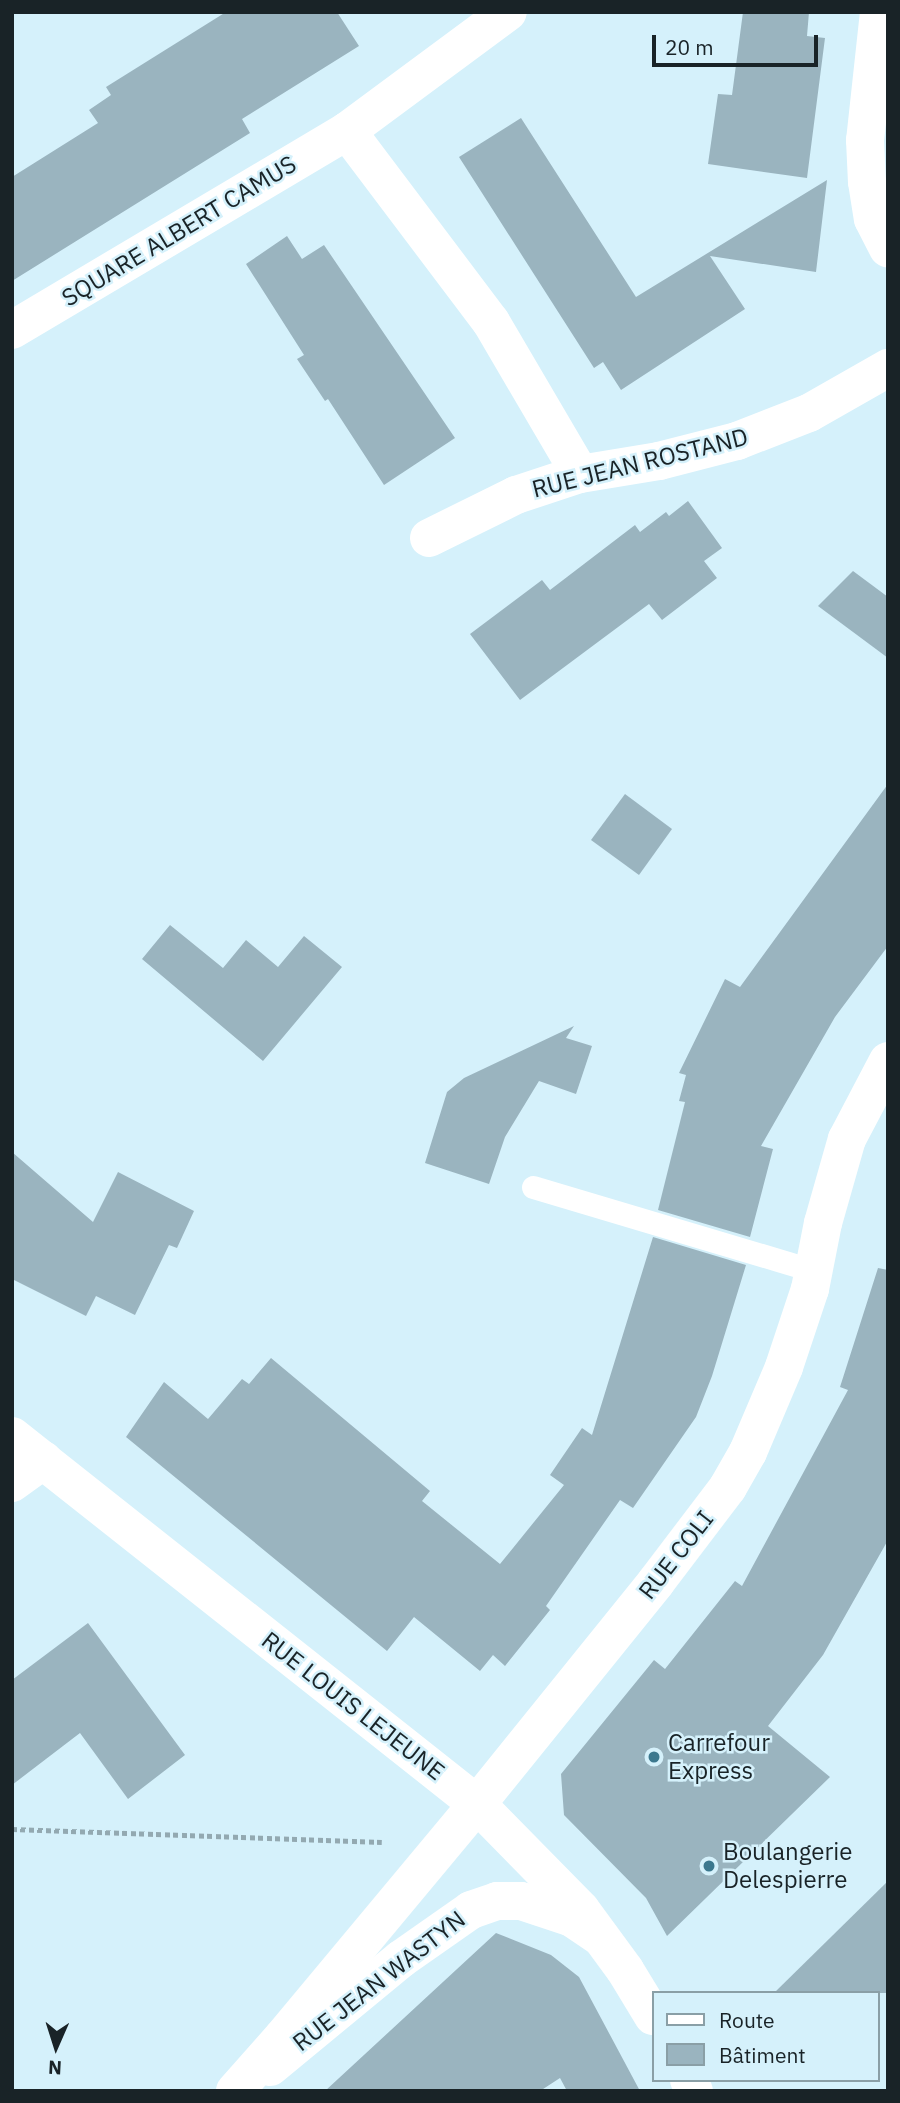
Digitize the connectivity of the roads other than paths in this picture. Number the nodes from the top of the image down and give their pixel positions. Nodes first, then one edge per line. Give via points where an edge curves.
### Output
1 (508, 12) edge
2 (879, 12) edge
3 (347, 131) junction
4 (888, 248) edge
5 (12, 330) edge
6 (888, 368) edge
7 (580, 474) junction
8 (429, 538) dead end
9 (888, 1061) edge
10 (533, 1187) dead end
11 (814, 1271) junction
12 (12, 1436) edge
13 (44, 1460) junction
14 (12, 1483) edge
15 (477, 1804) junction
16 (604, 1940) junction
17 (652, 2014) edge
18 (235, 2091) edge
19 (241, 2091) edge

1 - 3 street, SQUARE ALBERT CAMUS
2 - 4 street via 865,140 866,182 873,219
3 - 5 street, SQUARE ALBERT CAMUS
3 - 7 street via 491,322
6 - 7 street, RUE JEAN ROSTAND via 809,413 737,441 659,461
7 - 8 street, RUE JEAN ROSTAND via 516,495
9 - 11 street, RUE COLI via 848,1139
10 - 11 lane
11 - 15 street, RUE COLI via 800,1324 768,1408 728,1487
12 - 13 street, RUE LOUIS LEJEUNE
13 - 14 street
13 - 15 street, RUE LOUIS LEJEUNE
15 - 16 street, RUE LOUIS LEJEUNE via 581,1910
15 - 18 street, RUE JEAN WASTYN
16 - 17 street, RUE LOUIS LEJEUNE
16 - 19 street, RUE JEAN WASTYN via 572,1918 521,1901 497,1901 471,1910 401,1959

